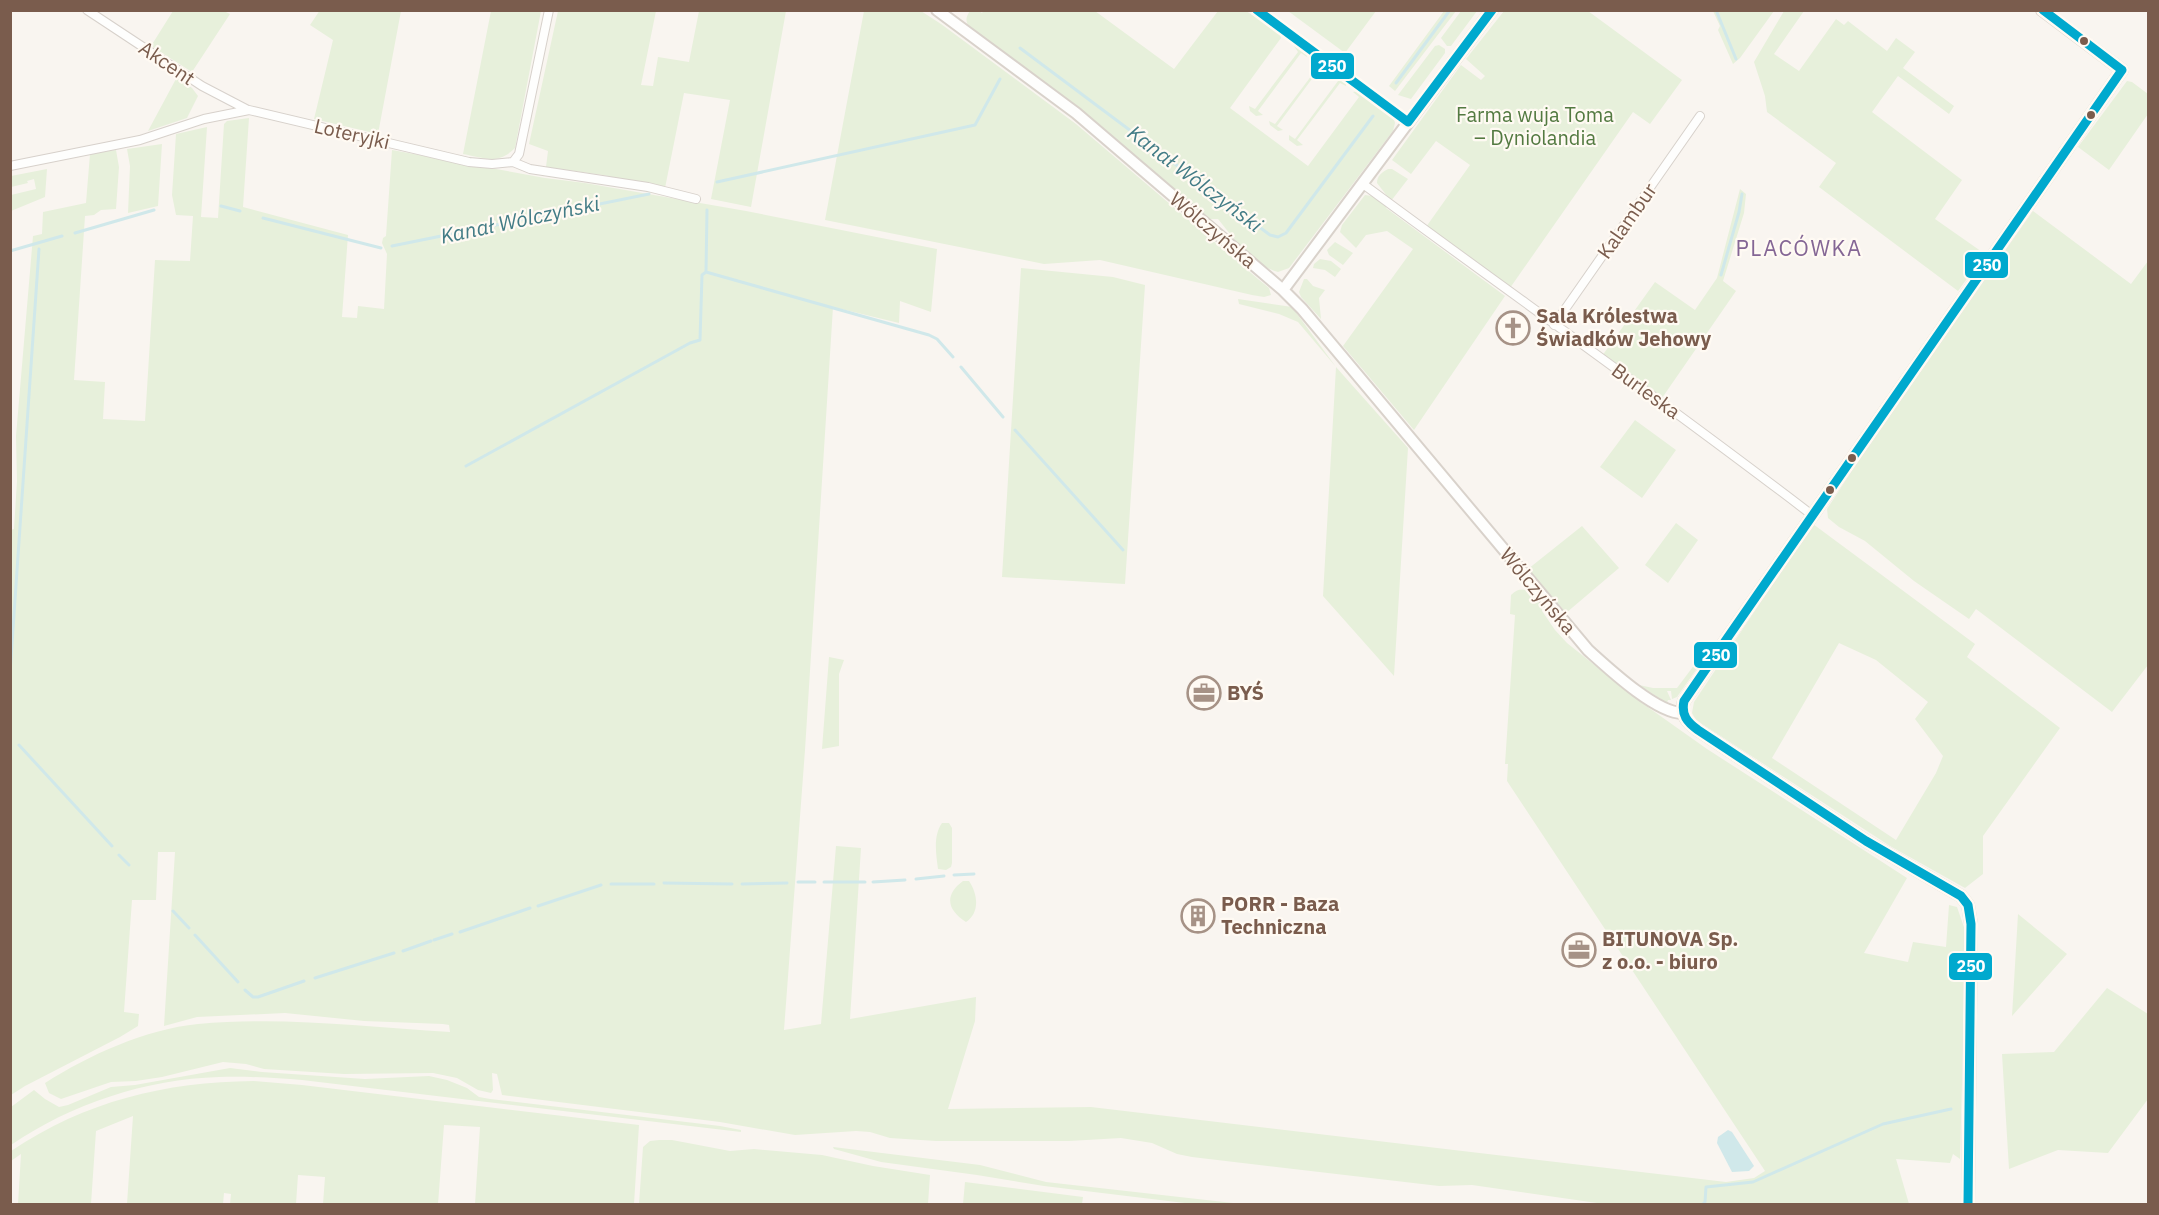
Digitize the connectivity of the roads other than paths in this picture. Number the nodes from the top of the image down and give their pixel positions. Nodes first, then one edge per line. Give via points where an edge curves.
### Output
1 (87, 10) edge
2 (549, 10) edge
3 (937, 10) edge
4 (1492, 10) edge
5 (2042, 10) edge
6 (249, 110) junction
7 (1700, 116) dead end
8 (513, 162) junction
9 (10, 166) edge
10 (1363, 184) junction
11 (696, 199) dead end
12 (1283, 290) junction
13 (1554, 325) junction
14 (1812, 515) junction
15 (1683, 713) junction
16 (1968, 1204) edge

1 - 6 street, Akcent via 202,86
2 - 8 street via 519,154
3 - 12 street, Wólczyńska via 1076,113
4 - 10 street
5 - 14 street via 2122,70
6 - 8 street, Loteryjki via 469,162
6 - 9 street, Loteryjki via 204,119 140,140
7 - 13 street, Kalambur
8 - 11 street, Loteryjki via 530,169
10 - 12 street
10 - 13 street, Burleska
12 - 15 street, Wólczyńska via 1588,650 1636,690 1666,709
13 - 14 street, Burleska
14 - 15 street via 1684,700
15 - 16 street, Wólczyńska via 1698,730 1866,841 1961,896 1968,905 1972,959

